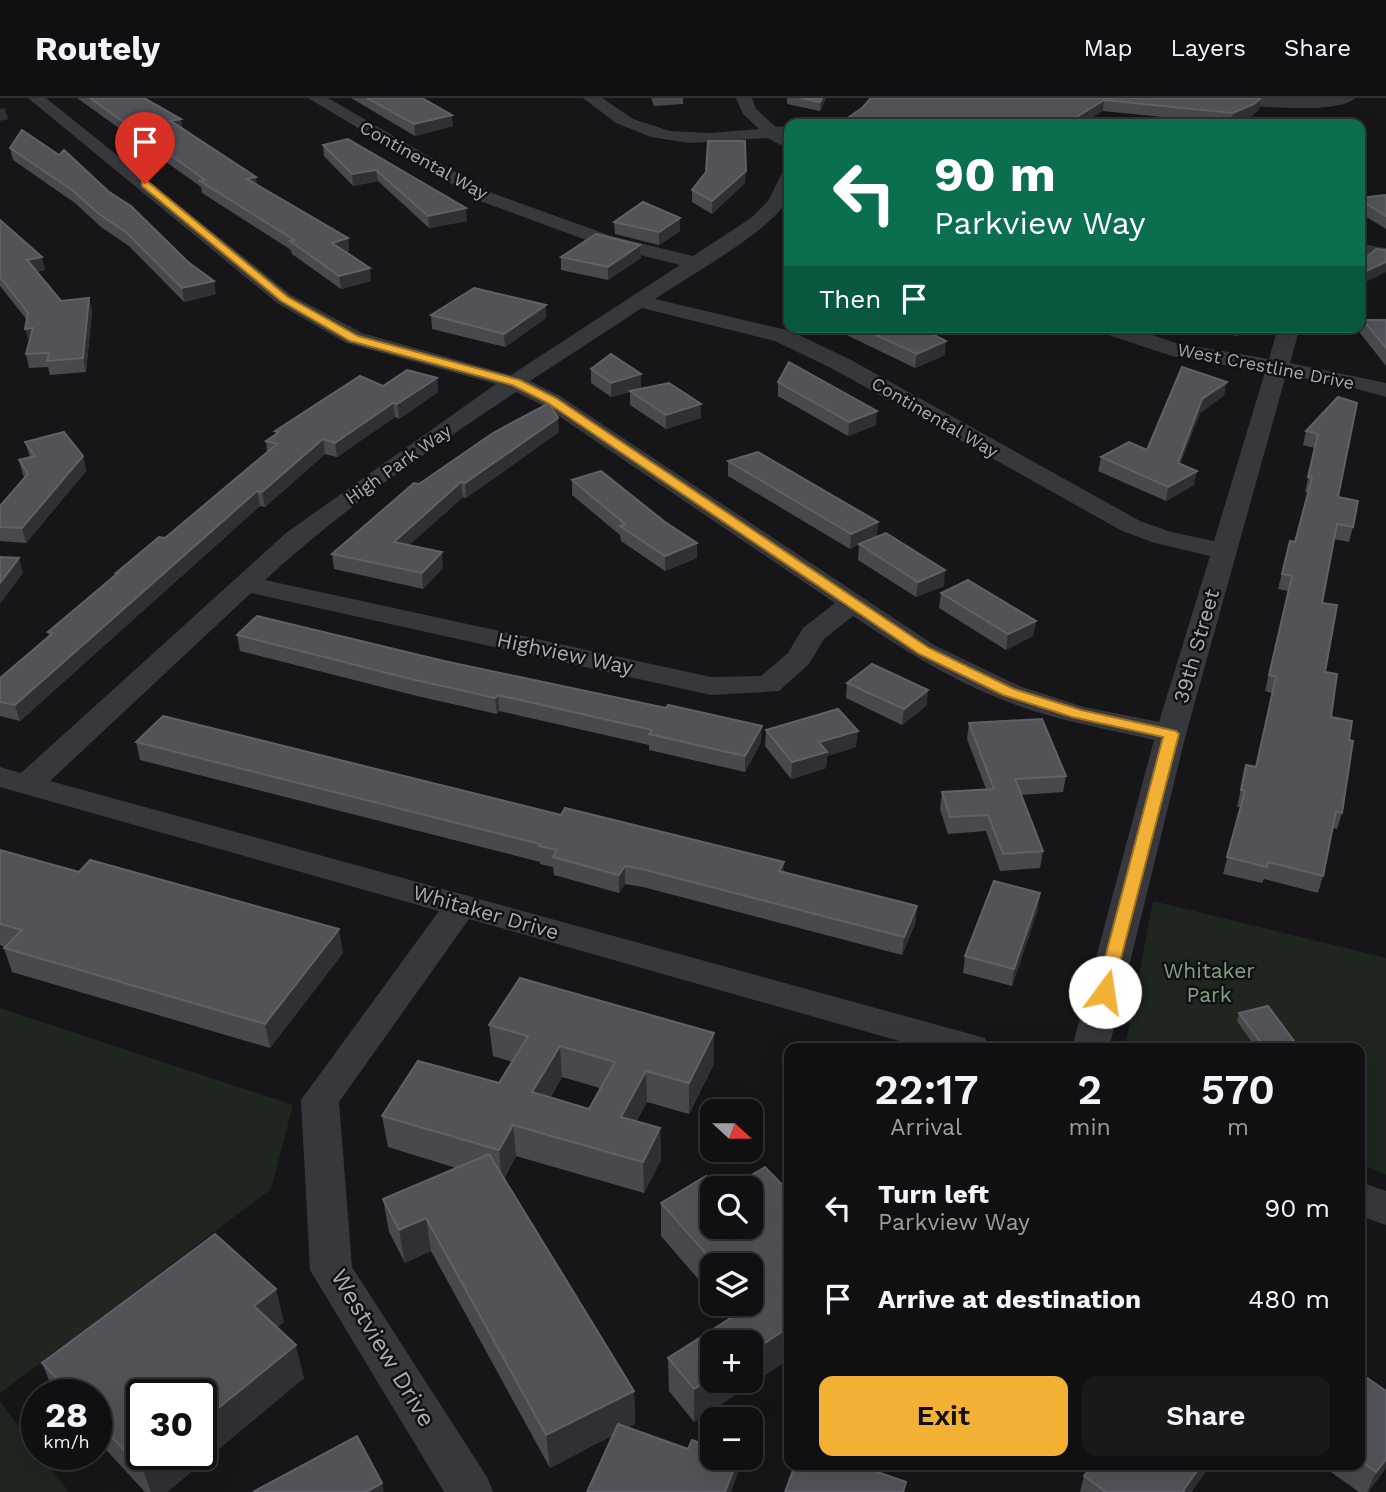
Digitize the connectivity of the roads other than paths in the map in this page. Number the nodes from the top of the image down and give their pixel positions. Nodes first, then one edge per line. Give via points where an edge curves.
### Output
1 (36, 98) edge
2 (316, 98) edge
3 (591, 98) edge
4 (744, 98) edge
5 (1219, 98) edge
6 (1344, 99) edge
7 (781, 132) edge
8 (783, 204) edge
9 (1365, 251) edge
10 (1386, 254) edge
11 (697, 262) junction
12 (640, 301) junction
13 (1125, 333) edge
14 (1287, 333) edge
15 (1277, 367) junction
16 (516, 383) junction
17 (1386, 390) edge
18 (1223, 551) junction
19 (247, 584) junction
20 (852, 604) junction
21 (1171, 734) junction
22 (14, 781) edge
23 (461, 904) junction
24 (954, 1043) edge
25 (1092, 1043) edge
26 (1365, 1200) edge
27 (1386, 1209) edge
28 (470, 1492) edge

1 - 16 street via 284,299 354,338
2 - 11 street, Continental Way via 486,197 604,240
3 - 7 street via 629,124 669,138
4 - 7 street via 749,111
5 - 6 street via 1307,104
8 - 11 street, High Park Way
9 - 10 street
11 - 12 street, High Park Way
12 - 16 street, High Park Way
12 - 18 street, Continental Way via 783,336 1131,526
13 - 15 street, West Crestline Drive via 1172,349
14 - 15 street, 39th Street
15 - 17 street, West Crestline Drive
15 - 18 street, 39th Street
16 - 19 street, High Park Way via 333,509
16 - 20 street via 552,401
18 - 21 street, 39th Street
19 - 20 street, Highview Way via 711,685 769,685 799,658 813,634
19 - 22 street, High Park Way
20 - 21 street via 924,651 1009,692 1077,714
21 - 25 street, 39th Street
22 - 23 street, Whitaker Drive
23 - 24 street, Whitaker Drive
23 - 28 street, Westview Drive via 320,1100 331,1270
26 - 27 street

